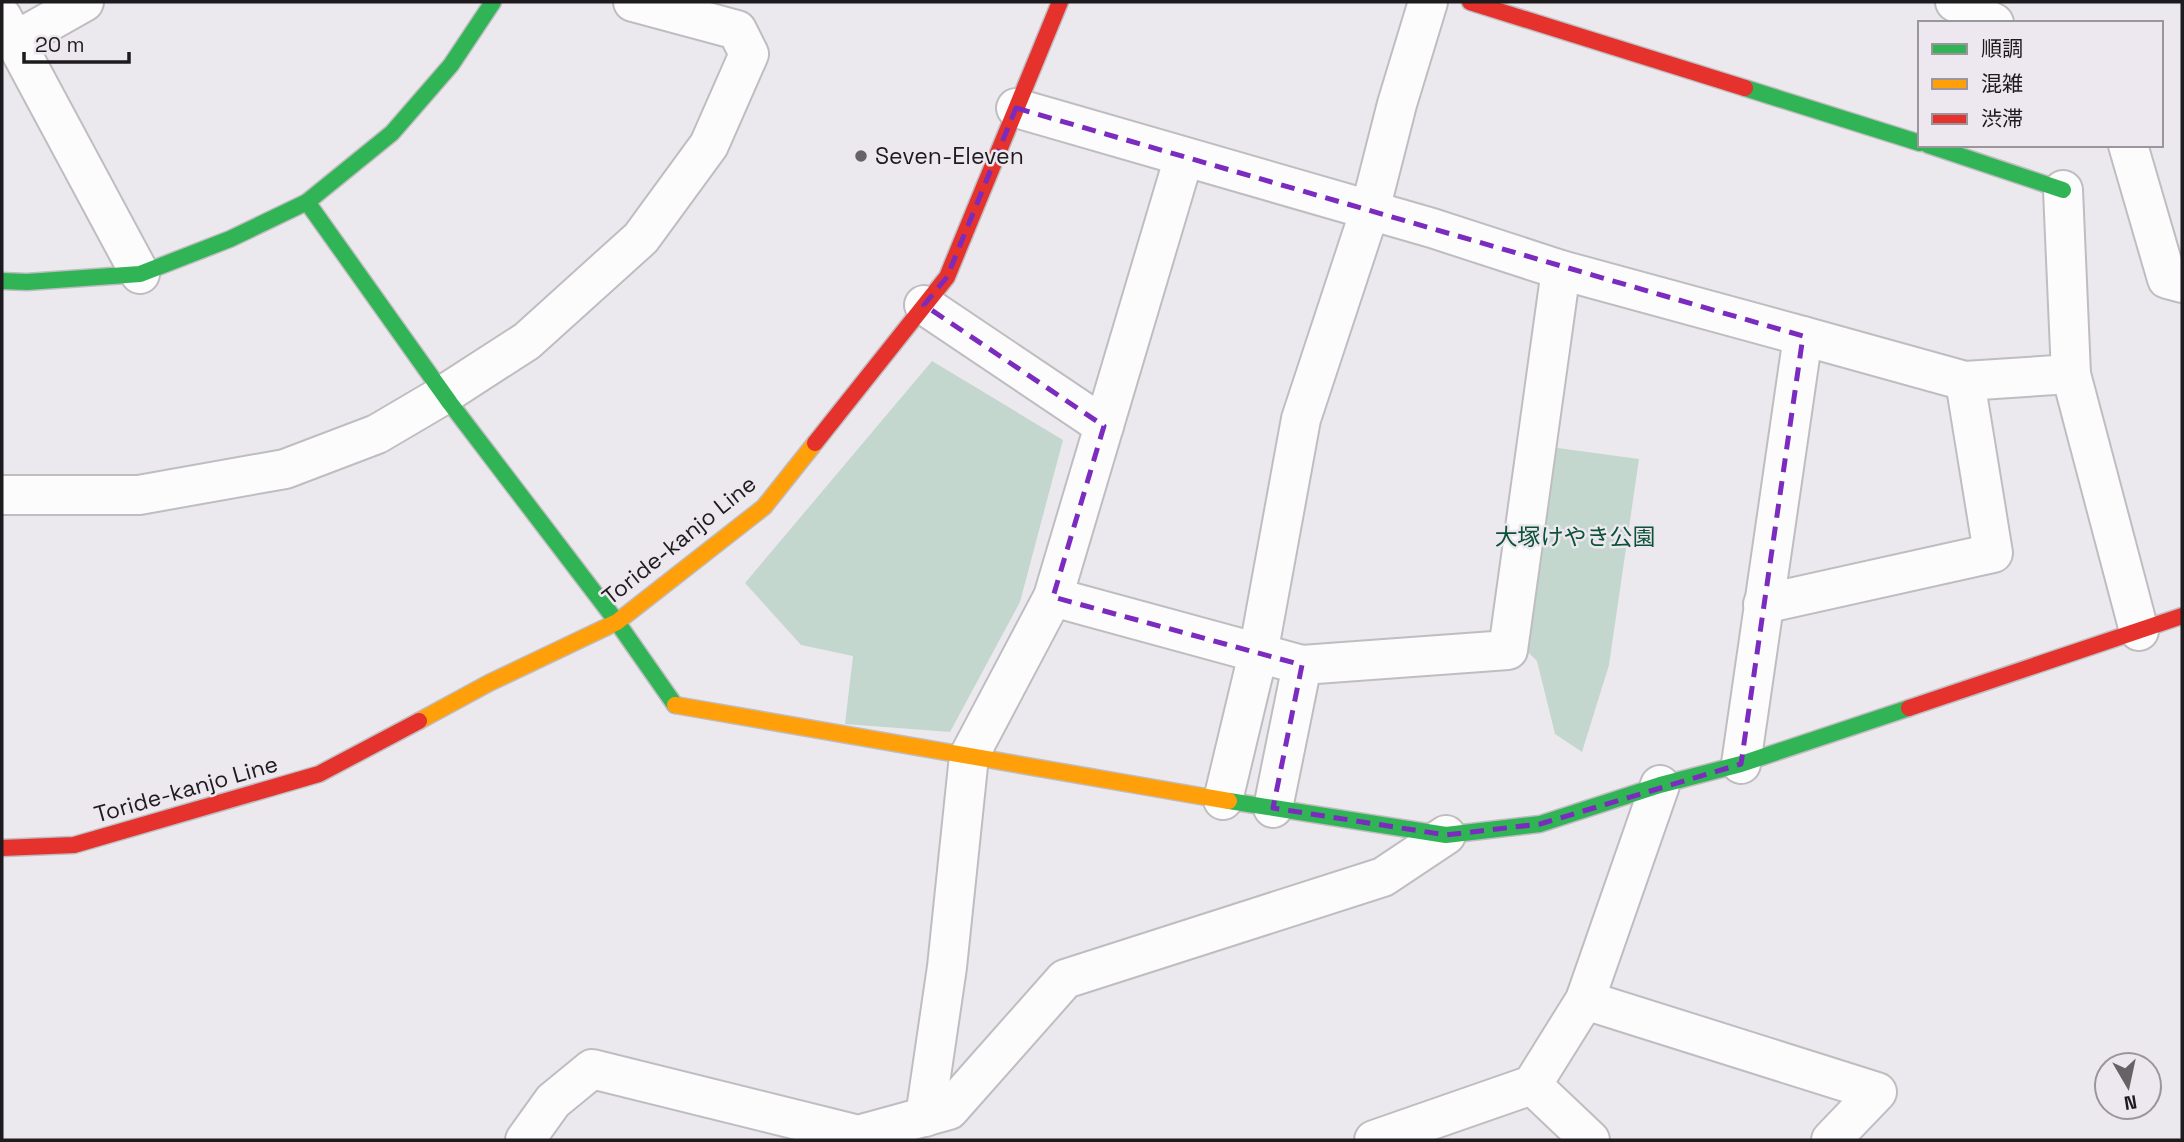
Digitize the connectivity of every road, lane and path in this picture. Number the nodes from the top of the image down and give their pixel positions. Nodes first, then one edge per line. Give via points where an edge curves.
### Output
1 (84, 2) edge
2 (493, 2) edge
3 (633, 2) edge
4 (1060, 2) edge
5 (1428, 2) edge
6 (1473, 2) edge
7 (1955, 2) edge
8 (1990, 21) edge
9 (8, 29) edge
10 (1016, 108) junction
11 (1918, 142) edge
12 (1934, 147) edge
13 (2129, 147) edge
14 (1184, 157) junction
15 (2063, 190) joint
16 (307, 202) junction
17 (1370, 210) junction
18 (1561, 270) junction
19 (140, 274) junction
20 (2, 281) edge
21 (2182, 283) edge
22 (924, 306) junction
23 (1803, 336) junction
24 (2071, 374) junction
25 (1965, 381) junction
26 (445, 394) junction
27 (1104, 426) junction
28 (2, 495) edge
29 (1053, 597) junction
30 (1763, 604) junction
31 (2182, 616) edge
32 (617, 622) junction
33 (2139, 631) junction
34 (1258, 654) junction
35 (1303, 665) junction
36 (969, 755) junction
37 (1741, 764) junction
38 (1660, 785) junction
39 (1223, 800) junction
40 (1273, 807) junction
41 (1446, 835) junction
42 (2, 848) edge
43 (1585, 1000) junction
44 (1532, 1085) junction
45 (925, 1117) junction
46 (858, 1138) edge
47 (525, 1140) edge
48 (1374, 1140) edge
49 (1590, 1140) edge
50 (1831, 1140) edge

1 - 9 street
2 - 16 street via 451,65 392,133
3 - 26 street via 737,30 748,54 709,145 641,238 527,341
4 - 10 street, Toride-kanjo Line
5 - 17 street
6 - 11 street
7 - 8 street
9 - 19 street
10 - 14 street
10 - 22 street, Toride-kanjo Line via 947,277
12 - 15 street
13 - 21 street via 2167,279
14 - 17 street
14 - 27 street
15 - 24 street
16 - 19 street
16 - 26 street
17 - 18 street
17 - 34 street via 1301,419
18 - 23 street
18 - 35 street via 1508,650
19 - 20 street
22 - 27 street
22 - 32 street, Toride-kanjo Line via 764,507
23 - 25 street
23 - 30 street
24 - 25 street
24 - 33 street
25 - 30 street via 1993,553
26 - 28 street via 377,434 285,470 139,495
26 - 32 street
27 - 29 street
29 - 34 street
29 - 36 street
30 - 37 street
31 - 33 street
32 - 36 street via 675,706
32 - 42 street, Toride-kanjo Line via 489,683 319,774 74,845
33 - 37 street
34 - 35 street
34 - 39 street
35 - 40 street
36 - 39 street
36 - 45 street via 947,967
37 - 38 street
38 - 41 street via 1540,824
38 - 43 street
39 - 40 street
40 - 41 street
41 - 45 street via 1383,877 1065,979 949,1110
43 - 44 street
43 - 50 street via 1877,1092
44 - 48 street
44 - 49 street
45 - 46 street
46 - 47 street via 592,1069 553,1101

